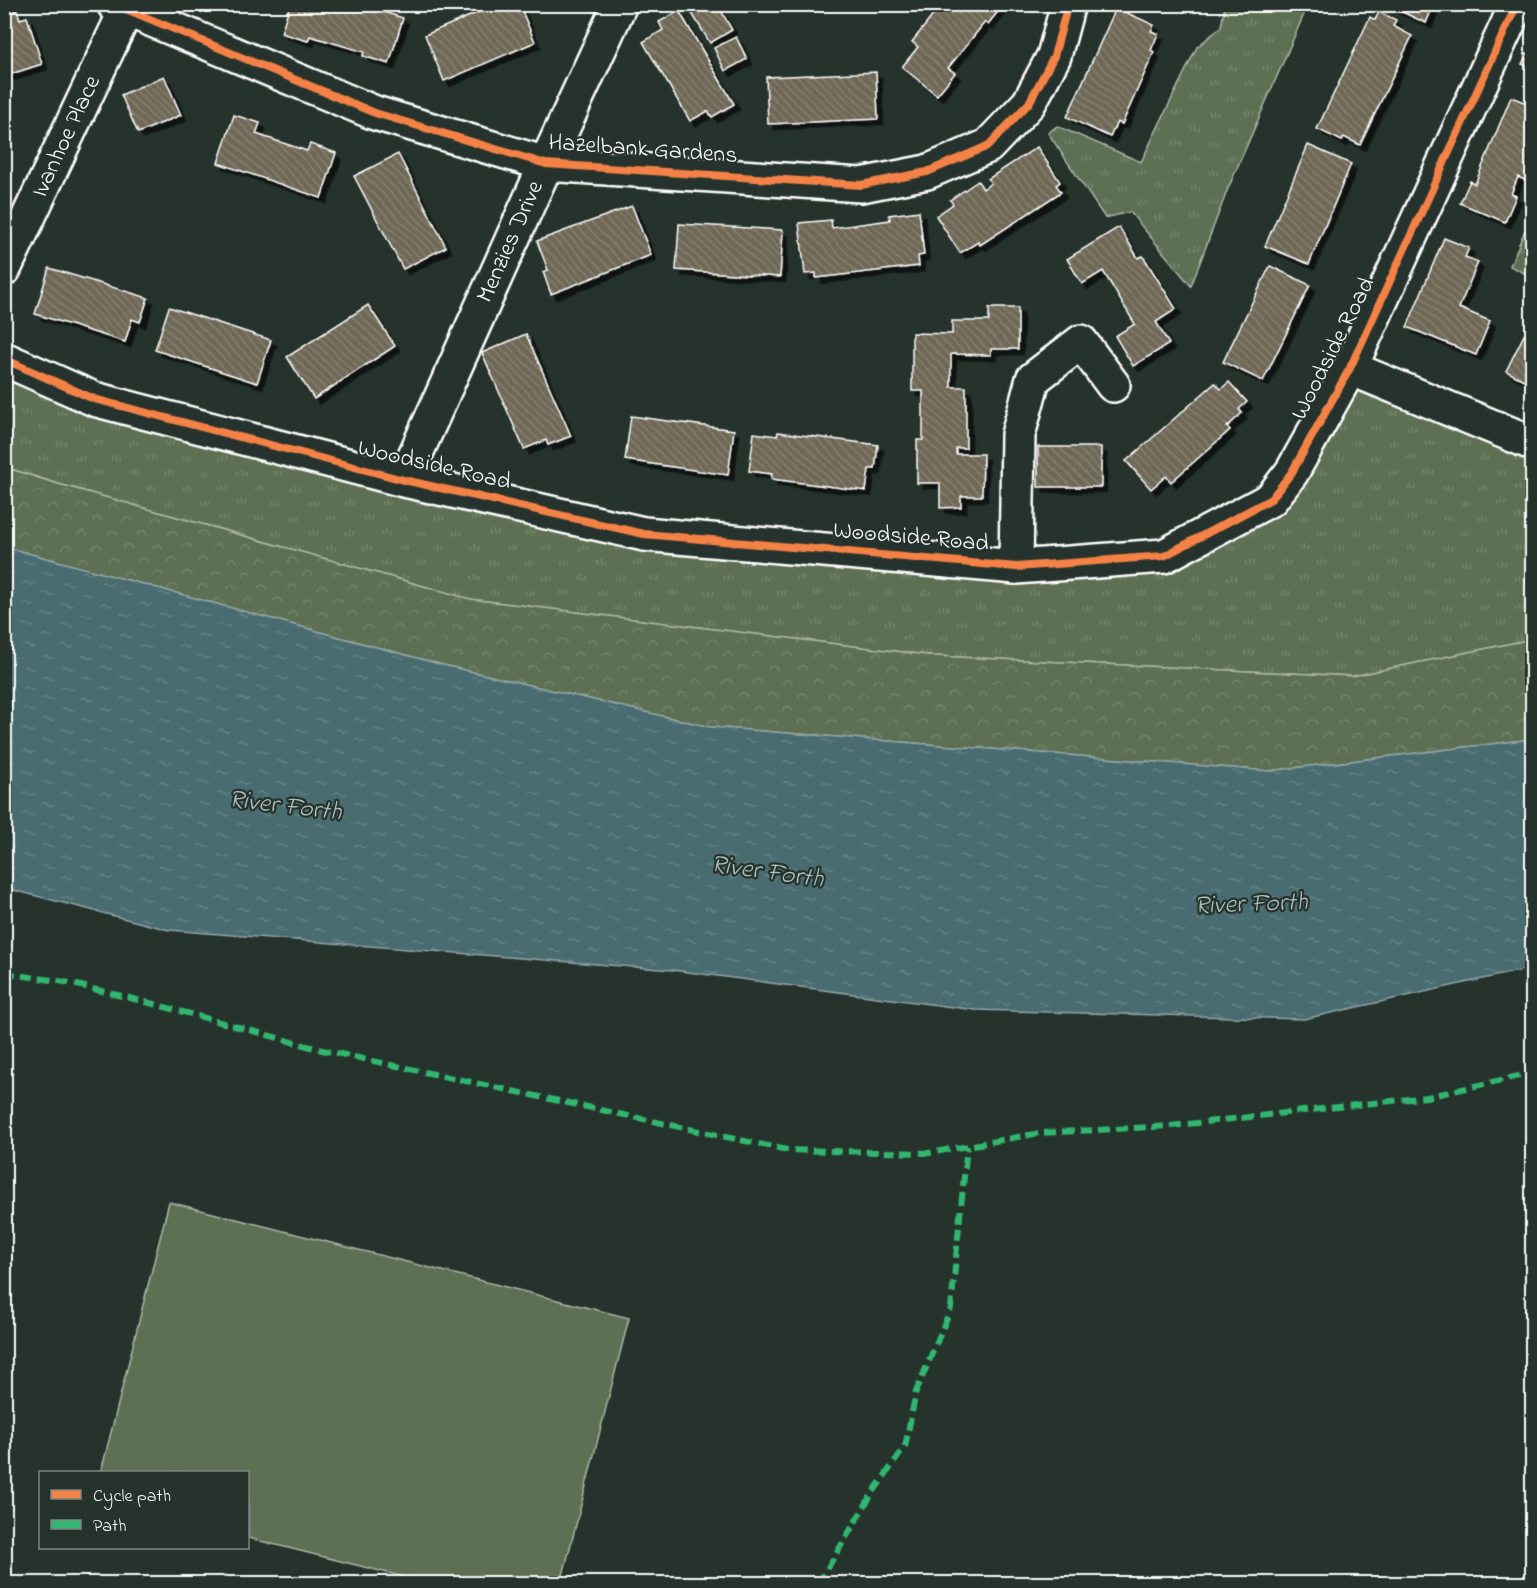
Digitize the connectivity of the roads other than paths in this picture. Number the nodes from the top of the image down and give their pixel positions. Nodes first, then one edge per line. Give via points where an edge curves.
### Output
1 (620, 4) edge
2 (1068, 4) edge
3 (1517, 4) edge
4 (123, 6) edge
5 (546, 164) junction
6 (4, 269) edge
7 (4, 359) edge
8 (1350, 368) junction
9 (1113, 385) dead end
10 (1533, 443) edge
11 (404, 480) junction
12 (1016, 567) junction

1 - 5 street, Menzies Drive
2 - 5 street, Hazelbank Gardens via 1054,56 1029,103 988,146 927,172 861,185
3 - 8 street, Woodside Road
4 - 5 street, Hazelbank Gardens via 375,113
4 - 6 street, Ivanhoe Place
5 - 11 street, Menzies Drive
7 - 11 street, Woodside Road via 94,399
8 - 10 street
8 - 12 street, Woodside Road via 1292,472 1271,499 1164,556
9 - 12 street via 1082,342 1033,379 1018,435
11 - 12 street, Woodside Road via 644,534

